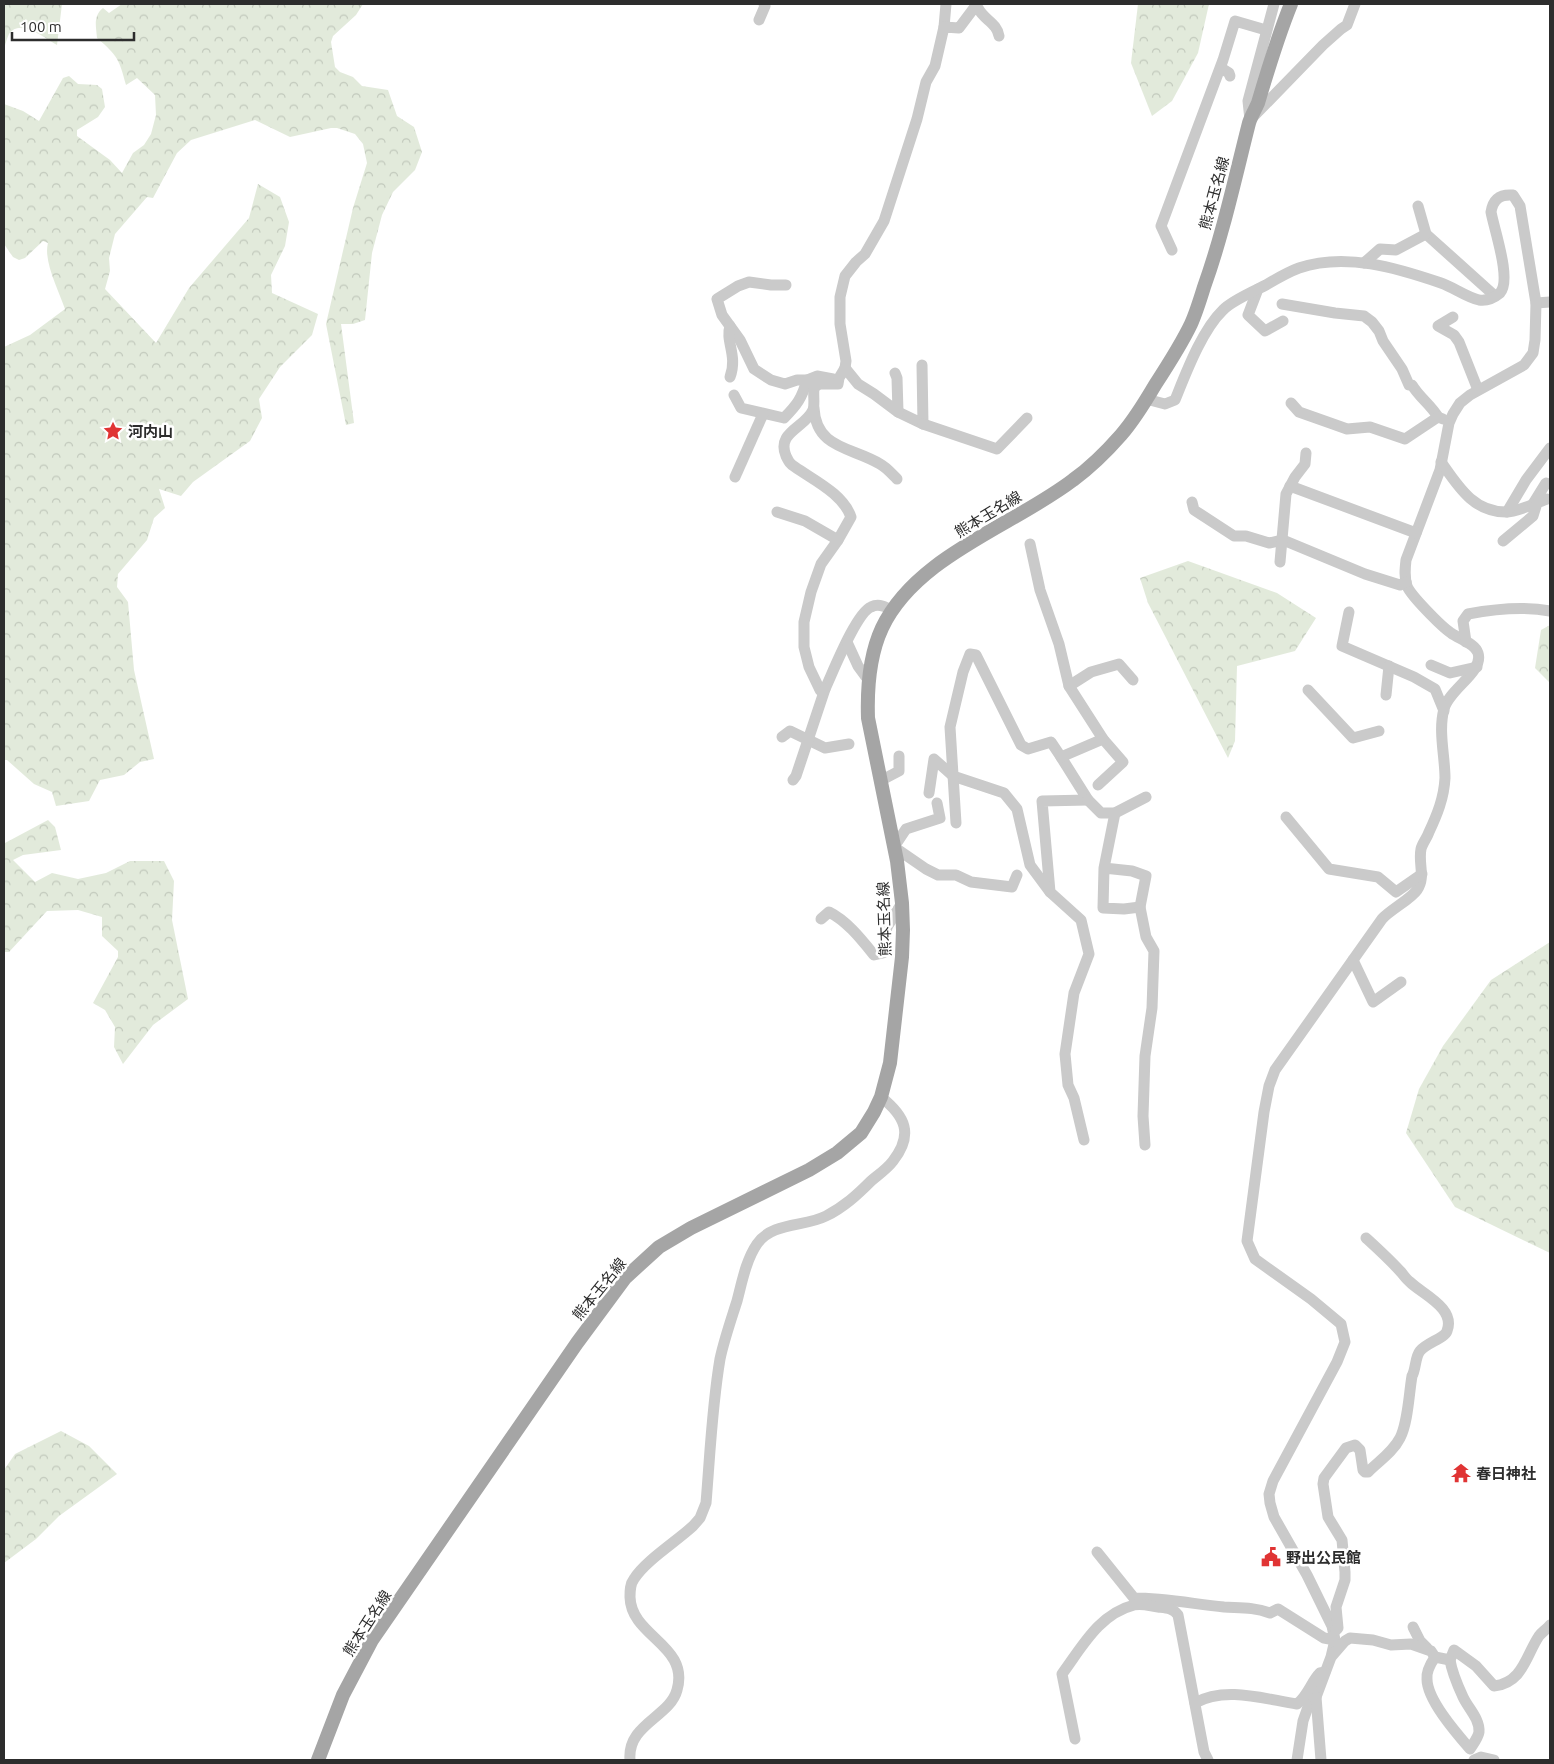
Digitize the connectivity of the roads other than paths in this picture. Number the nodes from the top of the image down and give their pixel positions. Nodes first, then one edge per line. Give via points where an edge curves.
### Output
1 (764, 4) edge
2 (946, 4) edge
3 (1274, 4) edge
4 (1292, 4) edge
5 (1355, 4) edge
6 (759, 20) dead end
7 (944, 27) junction
8 (1266, 30) junction
9 (999, 36) dead end
10 (1221, 68) junction
11 (1230, 76) dead end
12 (1250, 120) junction
13 (1418, 206) dead end
14 (1426, 234) junction
15 (1172, 250) dead end
16 (1364, 263) junction
17 (786, 285) dead end
18 (1258, 290) junction
19 (1495, 296) junction
20 (1536, 302) junction
21 (1550, 302) edge
22 (1282, 304) dead end
23 (1454, 317) dead end
24 (1283, 321) dead end
25 (730, 326) junction
26 (922, 365) dead end
27 (895, 372) dead end
28 (842, 373) junction
29 (730, 377) dead end
30 (807, 380) junction
31 (1478, 390) junction
32 (734, 396) dead end
33 (1146, 399) junction
34 (1290, 403) dead end
35 (814, 408) junction
36 (898, 412) junction
37 (764, 414) junction
38 (1438, 417) junction
39 (1027, 418) dead end
40 (1450, 421) junction
41 (923, 424) junction
42 (1550, 448) edge
43 (1306, 453) dead end
44 (1441, 462) junction
45 (735, 478) dead end
46 (897, 479) dead end
47 (1546, 483) dead end
48 (1290, 486) junction
49 (1192, 502) dead end
50 (1539, 502) junction
51 (777, 512) dead end
52 (1507, 512) junction
53 (1416, 533) junction
54 (838, 540) junction
55 (1283, 540) junction
56 (1503, 540) dead end
57 (1030, 544) dead end
58 (1280, 562) dead end
59 (1406, 582) junction
60 (893, 611) junction
61 (1550, 611) edge
62 (1349, 612) dead end
63 (847, 642) junction
64 (1466, 642) junction
65 (1431, 665) dead end
66 (1389, 666) junction
67 (1477, 667) junction
68 (1134, 680) dead end
69 (869, 681) junction
70 (1069, 686) junction
71 (825, 689) junction
72 (1308, 690) dead end
73 (1386, 695) dead end
74 (1444, 711) junction
75 (1378, 731) dead end
76 (782, 737) dead end
77 (1103, 739) junction
78 (809, 741) junction
79 (849, 744) dead end
80 (899, 756) dead end
81 (1060, 758) junction
82 (953, 776) junction
83 (793, 780) dead end
84 (880, 781) junction
85 (1098, 785) dead end
86 (929, 793) dead end
87 (1146, 797) dead end
88 (1088, 800) junction
89 (937, 803) dead end
90 (1114, 813) junction
91 (1286, 817) dead end
92 (956, 823) dead end
93 (894, 847) junction
94 (1104, 868) junction
95 (1422, 874) junction
96 (1017, 876) dead end
97 (1050, 892) junction
98 (902, 903) junction
99 (1140, 907) junction
100 (821, 919) dead end
101 (1353, 960) junction
102 (1401, 982) dead end
103 (881, 1097) junction
104 (1084, 1140) dead end
105 (1145, 1145) dead end
106 (1366, 1238) dead end
107 (1097, 1552) dead end
108 (1550, 1625) edge
109 (1413, 1628) dead end
110 (1334, 1637) junction
111 (1433, 1654) junction
112 (1331, 1657) junction
113 (1450, 1660) junction
114 (1325, 1672) junction
115 (1316, 1697) junction
116 (1195, 1703) junction
117 (1075, 1738) dead end
118 (318, 1760) edge
119 (630, 1760) edge
120 (1208, 1760) edge
121 (1297, 1760) edge
122 (1321, 1760) edge
123 (1474, 1760) edge
124 (1494, 1760) edge

1 - 6 street
2 - 7 street
3 - 8 street
4 - 12 main road, 熊本玉名線
5 - 12 street via 1347,24
7 - 9 street via 959,28 974,8 978,8 982,16 998,29
7 - 28 street via 935,66 926,82 884,221 865,254 845,276 840,297 840,324 846,361
8 - 10 street via 1235,21
8 - 12 street via 1248,101
10 - 11 street
10 - 15 street via 1161,226
12 - 33 main road, 熊本玉名線 via 1211,269 1191,324
13 - 14 street
14 - 16 street via 1396,250 1380,249
14 - 19 street
16 - 18 street via 1336,261 1300,268
16 - 19 street via 1442,283 1478,300
17 - 25 street via 749,282 717,299
18 - 24 street via 1248,315 1265,331
18 - 33 street via 1223,309 1190,362 1175,400 1165,404
19 - 20 street via 1502,291 1504,272 1492,205 1504,194 1513,195 1520,206
20 - 21 street
20 - 31 street via 1532,353 1524,365
22 - 38 street via 1364,316 1379,331 1409,385
23 - 31 street via 1438,326 1460,342
25 - 29 street via 728,332 733,351
25 - 30 street via 754,369 771,380 786,384
26 - 41 street
27 - 36 street
28 - 30 street via 831,379 817,376
28 - 35 street via 838,384 818,384 814,388
28 - 36 street
30 - 37 street via 803,396 784,418
31 - 40 street via 1460,403
32 - 37 street via 741,408
33 - 60 main road, 熊本玉名線 via 1122,433 1073,480 935,567 912,587
34 - 38 street via 1300,412 1333,424 1347,428 1370,427 1405,438
35 - 46 street via 820,431 828,440 881,464
35 - 54 street via 786,437 785,452 789,463 848,507 851,518
36 - 41 street
37 - 45 street
38 - 40 street
39 - 41 street via 998,449
40 - 44 street
42 - 52 street
43 - 48 street via 1305,464
44 - 52 street via 1464,495 1484,508
44 - 53 street
47 - 50 street
48 - 53 street
48 - 55 street via 1286,494
49 - 55 street via 1194,510 1234,536 1270,543
50 - 52 street
50 - 56 street via 1533,516
51 - 54 street via 805,522
53 - 59 street via 1406,560
54 - 71 street via 821,564 810,592 804,622 804,647 809,667 820,690
55 - 58 street
55 - 59 street via 1365,574 1400,585
57 - 70 street via 1040,590
59 - 64 street via 1413,595 1450,633
60 - 63 street via 880,605 870,607 859,618
60 - 69 main road, 熊本玉名線 via 876,645
61 - 64 street via 1495,609 1468,614 1463,622
62 - 66 street via 1342,646
63 - 69 street
63 - 71 street
64 - 67 street via 1478,652
65 - 67 street via 1450,673
66 - 73 street
66 - 74 street via 1435,689
67 - 74 street via 1452,693
68 - 70 street via 1119,664 1091,672
69 - 84 main road, 熊本玉名線 via 868,718
70 - 77 street
71 - 78 street
72 - 75 street via 1353,738
74 - 95 street via 1443,796 1421,848
76 - 78 street via 790,731
77 - 81 street
77 - 85 street via 1123,762
78 - 79 street via 825,748
78 - 83 street
80 - 84 street via 899,771
81 - 82 street via 1052,742 1028,749 1020,745 976,655 970,654 950,727
81 - 88 street
82 - 86 street via 934,759
82 - 92 street
82 - 97 street via 1004,793 1017,810 1030,865
84 - 93 main road, 熊本玉名線
87 - 90 street
88 - 90 street via 1101,813
88 - 97 street via 1042,801
89 - 93 street via 940,818 906,829
90 - 94 street
91 - 95 street via 1329,869 1378,877 1396,892
93 - 96 street via 938,875 956,875 971,882 1012,887
93 - 98 main road, 熊本玉名線
94 - 99 street via 1146,876
94 - 99 street via 1103,908
95 - 101 street via 1416,892 1390,910
97 - 104 street via 1081,920 1089,954 1074,993 1065,1054 1068,1085
98 - 100 street via 887,927 883,953 874,956 835,915 829,912
98 - 103 main road, 熊本玉名線 via 902,957 890,1063
99 - 105 street via 1146,937 1154,951 1152,1008 1145,1056
101 - 102 street via 1373,1002
101 - 110 street via 1275,1070 1264,1112 1247,1241 1255,1259 1341,1324 1345,1342 1338,1362 1269,1494 1274,1517 1307,1575 1332,1626
103 - 118 main road, 熊本玉名線 via 861,1133 837,1153 659,1247 625,1278 372,1640 343,1695
103 - 119 street via 902,1117 904,1139 892,1162 846,1205 816,1221 767,1234 758,1243 746,1269 715,1389 706,1503 694,1526 643,1567 630,1590 634,1614 670,1652 678,1678 677,1691 669,1703 642,1728 632,1743
106 - 110 street via 1410,1282 1435,1300 1448,1324 1444,1335 1418,1352 1400,1439 1385,1458 1365,1472 1360,1450 1350,1445 1324,1478 1328,1517 1342,1540 1345,1572 1336,1607 1338,1628
107 - 110 street via 1134,1598 1256,1608 1270,1613 1278,1609 1324,1638
108 - 113 street via 1539,1637 1523,1668 1501,1685 1494,1686 1476,1666 1454,1650
109 - 111 street
110 - 112 street
111 - 112 street via 1411,1644 1391,1645 1350,1638
111 - 113 street
111 - 113 street via 1426,1679 1430,1692 1448,1723 1470,1749 1479,1734 1479,1727 1452,1673
112 - 114 street
114 - 115 street
114 - 116 street via 1320,1672 1313,1680 1304,1699 1297,1704 1233,1694 1206,1696
115 - 121 street via 1309,1704 1303,1721
115 - 122 street
116 - 117 street via 1178,1615 1172,1609 1134,1605 1108,1617 1097,1627 1062,1674
116 - 120 street
123 - 124 street via 1481,1757

